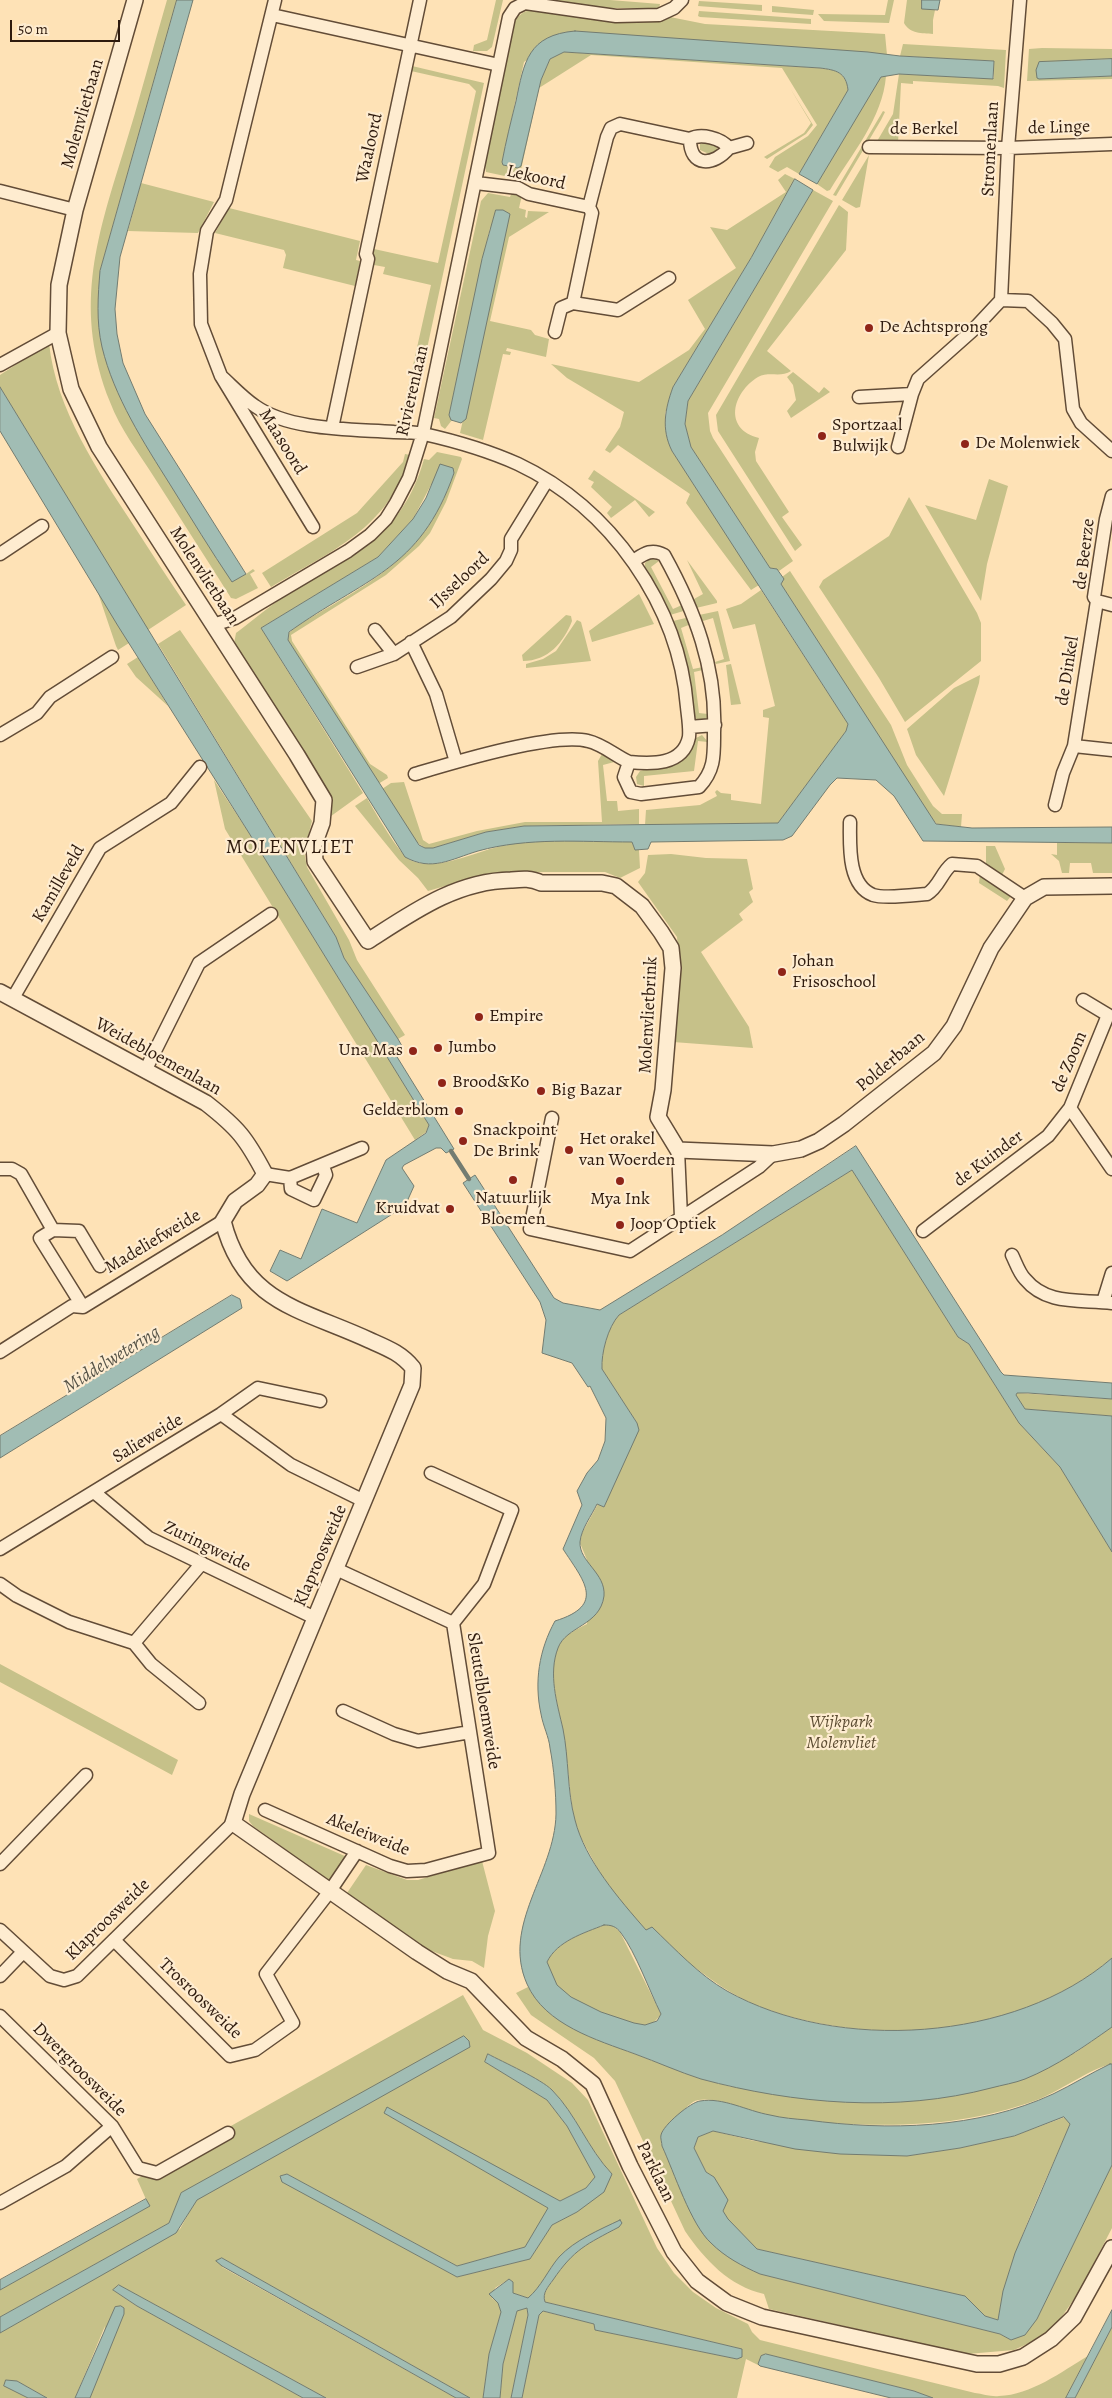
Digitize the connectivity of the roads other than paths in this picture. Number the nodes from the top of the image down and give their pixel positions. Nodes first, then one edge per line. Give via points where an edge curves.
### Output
1 (135, 0) edge
2 (275, 0) edge
3 (420, 0) edge
4 (682, 0) edge
5 (1020, 0) edge
6 (272, 15) junction
7 (410, 44) junction
8 (499, 65) junction
9 (690, 138) junction
10 (747, 143) dead end
11 (1112, 144) edge
12 (869, 147) dead end
13 (729, 148) junction
14 (1008, 148) junction
15 (476, 183) junction
16 (0, 191) edge
17 (589, 207) junction
18 (75, 210) junction
19 (669, 278) dead end
20 (1001, 300) junction
21 (573, 302) junction
22 (58, 332) junction
23 (555, 332) dead end
24 (0, 365) edge
25 (220, 376) junction
26 (912, 394) junction
27 (859, 397) dead end
28 (332, 428) junction
29 (423, 433) junction
30 (898, 447) dead end
31 (1112, 451) edge
32 (546, 482) junction
33 (1112, 496) edge
34 (42, 526) dead end
35 (313, 527) dead end
36 (0, 554) edge
37 (632, 561) junction
38 (1097, 601) junction
39 (1112, 605) edge
40 (213, 625) junction
41 (374, 630) dead end
42 (411, 642) junction
43 (394, 654) junction
44 (112, 657) dead end
45 (358, 667) dead end
46 (715, 725) junction
47 (689, 727) junction
48 (0, 735) edge
49 (1074, 746) junction
50 (1112, 750) edge
51 (456, 762) junction
52 (629, 762) junction
53 (200, 767) dead end
54 (415, 774) dead end
55 (1055, 805) dead end
56 (850, 822) dead end
57 (1112, 886) edge
58 (1025, 898) junction
59 (271, 914) dead end
60 (368, 941) joint
61 (7, 995) edge
62 (1083, 1000) dead end
63 (1110, 1016) edge
64 (145, 1071) junction
65 (1070, 1108) junction
66 (552, 1118) dead end
67 (362, 1148) dead end
68 (678, 1150) junction
69 (773, 1154) junction
70 (323, 1166) junction
71 (0, 1169) edge
72 (1112, 1169) edge
73 (264, 1174) junction
74 (290, 1178) junction
75 (681, 1217) junction
76 (223, 1221) junction
77 (53, 1230) junction
78 (923, 1231) dead end
79 (1012, 1255) dead end
80 (100, 1266) dead end
81 (1112, 1273) edge
82 (1108, 1302) edge
83 (83, 1307) junction
84 (0, 1352) edge
85 (320, 1401) dead end
86 (221, 1414) junction
87 (431, 1473) dead end
88 (94, 1492) junction
89 (364, 1501) junction
90 (0, 1549) edge
91 (202, 1563) junction
92 (336, 1569) junction
93 (0, 1584) edge
94 (315, 1618) junction
95 (453, 1623) junction
96 (134, 1643) junction
97 (199, 1703) dead end
98 (343, 1711) dead end
99 (470, 1732) junction
100 (86, 1775) dead end
101 (265, 1810) dead end
102 (233, 1823) junction
103 (357, 1851) junction
104 (490, 1852) joint
105 (0, 1864) edge
106 (330, 1892) junction
107 (0, 1930) edge
108 (115, 1941) junction
109 (23, 1952) junction
110 (0, 1976) edge
111 (0, 2016) edge
112 (112, 2126) junction
113 (228, 2133) dead end
114 (0, 2203) edge
115 (1112, 2248) edge

1 - 18 street, Molenvlietbaan
2 - 6 street
3 - 7 street, Waaloord
4 - 8 street, Rivierenlaan via 659,15 616,16 525,3 515,8 509,17
5 - 14 street, Stromenlaan
6 - 7 street
6 - 25 street, Maasoord via 226,200 208,231 200,274 201,324
7 - 8 street
7 - 28 street, Waaloord
8 - 15 street, Rivierenlaan
9 - 13 street via 696,135 724,141
9 - 13 street via 693,156 702,161 712,162
9 - 17 street via 620,124 611,128
10 - 13 street
11 - 14 street, de Linge
12 - 14 street, de Berkel
14 - 20 street, Stromenlaan
15 - 17 street, Lekoord via 518,188 529,194
15 - 29 street, Rivierenlaan
16 - 18 street
17 - 21 street via 592,213
18 - 22 street, Molenvlietbaan via 59,285
19 - 21 street via 618,310
20 - 26 street via 972,331 918,378
20 - 31 street via 1028,301 1065,339 1074,409 1081,423
21 - 23 street via 561,308
22 - 24 street
22 - 40 street, Molenvlietbaan via 71,390 99,447
25 - 28 street, Maasoord via 256,407 293,423
25 - 35 street, Maasoord
26 - 27 street
26 - 30 street
28 - 29 street, Maasoord
29 - 32 street via 519,465
29 - 40 street, Rivierenlaan via 409,478 386,519 370,535 236,618
32 - 37 street via 566,494 602,525
32 - 42 street, IJsseloord via 511,539 506,561 491,579 452,617
33 - 38 street, de Beerze via 1094,597
34 - 36 street
37 - 46 street via 656,550 664,555 678,579 704,645 715,698
37 - 47 street via 652,590 667,623 680,663
38 - 39 street, de Beerze
38 - 49 street, de Dinkel
40 - 60 street, Molenvlietbaan via 324,800 322,823 314,846 315,861
41 - 43 street
42 - 43 street, IJsseloord
42 - 51 street via 436,694
43 - 45 street, IJsseloord
44 - 48 street via 50,697 38,712
46 - 47 street
46 - 52 street via 711,772 699,787 641,794 631,792 624,777
47 - 52 street via 682,751 674,759 645,764
49 - 50 street
49 - 55 street, de Dinkel via 1062,773
51 - 52 street via 533,743 578,739 590,741
51 - 54 street
53 - 61 street, Kamilleveld via 171,804 100,848
56 - 58 street via 852,870 865,890 874,895 927,894 934,890 952,864 977,866
57 - 58 street, Polderbaan via 1044,887
58 - 69 street, Polderbaan via 991,948 954,1026 934,1053 819,1141 801,1149
59 - 64 street via 199,963
60 - 68 street, Molenvlietbrink via 442,895 484,883 533,879 541,883 602,883 624,890 642,906 671,948 673,968 658,1117
61 - 64 street, Weidebloemenlaan
62 - 63 street, de Zoom
63 - 65 street, de Zoom
64 - 73 street, Weidebloemenlaan via 206,1103 233,1124 247,1140
65 - 72 street, de Zoom
65 - 78 street, de Kuinder via 1048,1136
66 - 75 street via 530,1229 630,1251
67 - 70 street
68 - 69 street, Polderbaan
68 - 75 street, Molenvlietbrink
69 - 75 street via 759,1167
70 - 74 street
70 - 74 street via 326,1175 314,1200 291,1189
71 - 77 street via 12,1169 21,1174
73 - 74 street
73 - 76 street, Madeliefweide via 257,1185 235,1201
76 - 83 street, Madeliefweide
76 - 89 street, Klaproosweide via 228,1241 248,1274 267,1292 289,1308 404,1356 413,1368 412,1385
77 - 80 street, Madeliefweide via 79,1231
77 - 83 street via 40,1238
79 - 82 street via 1024,1279 1040,1294 1068,1302
81 - 82 street
83 - 84 street, Madeliefweide via 72,1306
85 - 86 street, Salieweide via 258,1388
86 - 88 street, Salieweide
86 - 89 street via 291,1465
87 - 95 street via 512,1510 484,1584
88 - 90 street, Salieweide
88 - 91 street, Zuringweide via 149,1538
89 - 92 street, Klaproosweide
91 - 94 street, Zuringweide
91 - 96 street
92 - 94 street, Klaproosweide
92 - 95 street, Sleutelbloemweide
93 - 96 street via 69,1622
94 - 102 street, Klaproosweide
95 - 99 street, Sleutelbloemweide
96 - 97 street via 151,1664
98 - 99 street via 418,1741
99 - 104 street, Sleutelbloemweide
100 - 105 street
101 - 103 street, Akeleiweide
102 - 106 street
102 - 108 street, Klaproosweide
103 - 104 street, Akeleiweide via 407,1871 426,1870
103 - 106 street, Trosroosweide
106 - 108 street, Trosroosweide via 266,1974 293,2023 255,2050 230,2056
106 - 115 street, Parklaan via 446,1971 471,1981 526,2038 562,2059 593,2084 674,2252 697,2281 727,2303 762,2317 977,2364 999,2364 1023,2357 1051,2339 1074,2317
107 - 109 street, Klaproosweide
108 - 109 street, Klaproosweide via 77,1976 64,1980 50,1976
109 - 110 street
111 - 112 street, Dwergroosweide
112 - 113 street, Dwergroosweide via 138,2168 157,2173
112 - 114 street via 66,2166

